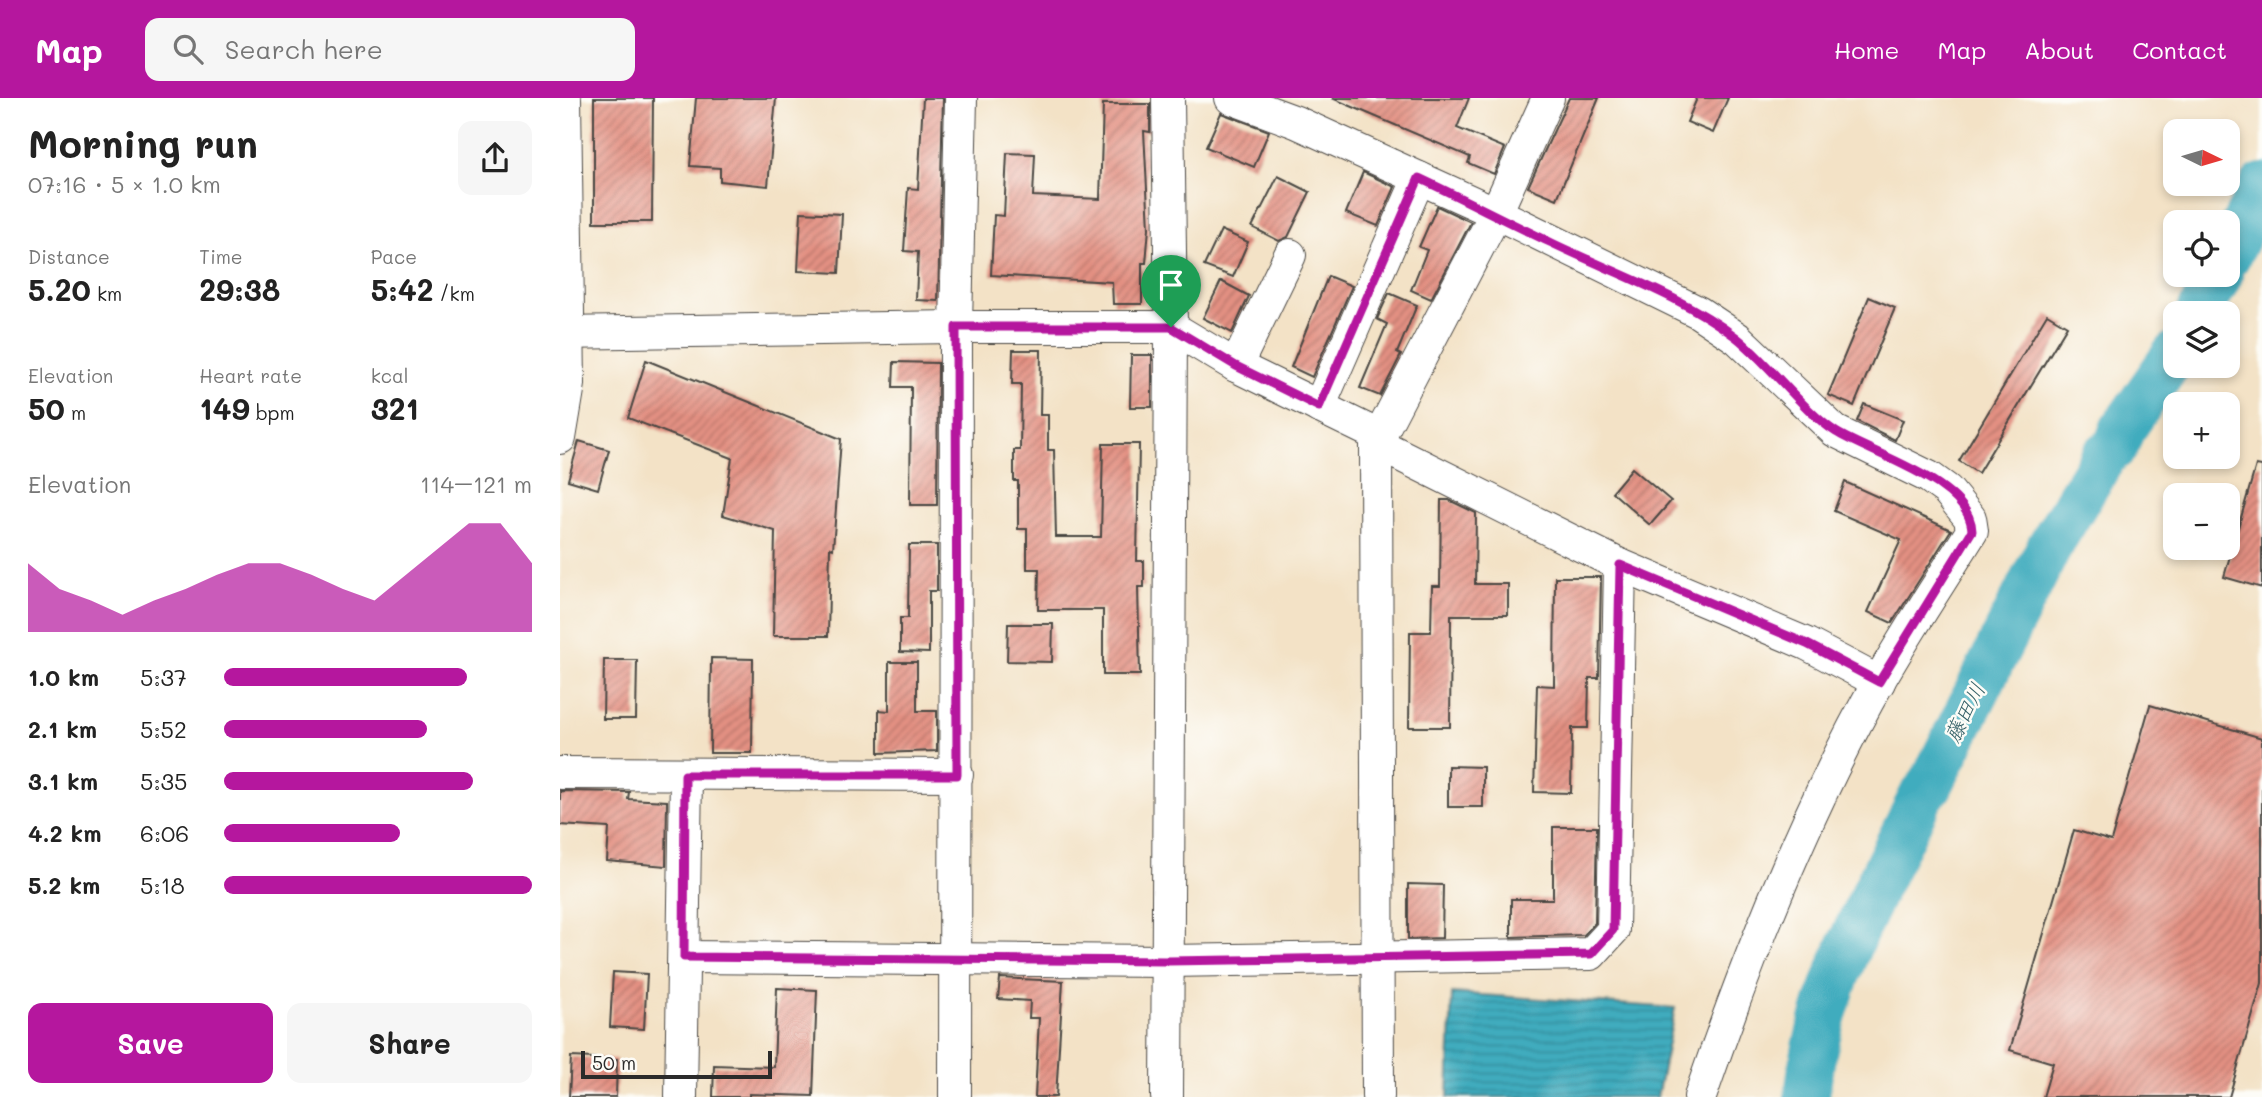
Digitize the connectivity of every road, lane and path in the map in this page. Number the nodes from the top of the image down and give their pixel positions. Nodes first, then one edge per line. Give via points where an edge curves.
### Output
1 (565, 98) edge
2 (961, 98) edge
3 (1168, 98) edge
4 (1231, 98) edge
5 (1548, 98) edge
6 (1300, 110) edge
7 (1419, 178) junction
8 (1496, 214) junction
9 (1290, 255) dead end
10 (956, 327) junction
11 (1171, 327) junction
12 (565, 334) edge
13 (1236, 366) junction
14 (1319, 407) junction
15 (560, 438) edge
16 (1376, 443) junction
17 (1620, 565) junction
18 (1879, 682) junction
19 (560, 773) edge
20 (685, 775) junction
21 (957, 775) junction
22 (684, 957) junction
23 (956, 958) junction
24 (1380, 959) junction
25 (1168, 961) junction
26 (681, 1097) edge
27 (955, 1097) edge
28 (1167, 1097) edge
29 (1378, 1097) edge
30 (1700, 1097) edge

1 - 12 street
2 - 10 street
3 - 11 street
4 - 6 street
5 - 8 street
6 - 7 street
7 - 8 street
7 - 14 street
8 - 16 street
8 - 18 street via 1698,312 1737,338 1835,431 1929,477 1947,490 1970,518 1972,531
9 - 13 street
10 - 11 street
10 - 12 street
10 - 21 street
11 - 13 street
11 - 25 street
12 - 15 street via 569,384
13 - 14 street
14 - 16 street via 1373,433
16 - 17 street
16 - 24 street
17 - 18 street via 1807,644
17 - 24 street via 1613,930 1591,954
18 - 30 street via 1811,819 1730,1009
19 - 20 street
20 - 21 street
20 - 22 street
21 - 23 street
22 - 23 street
22 - 26 street
23 - 25 street
23 - 27 street
24 - 25 street
24 - 29 street
25 - 28 street

